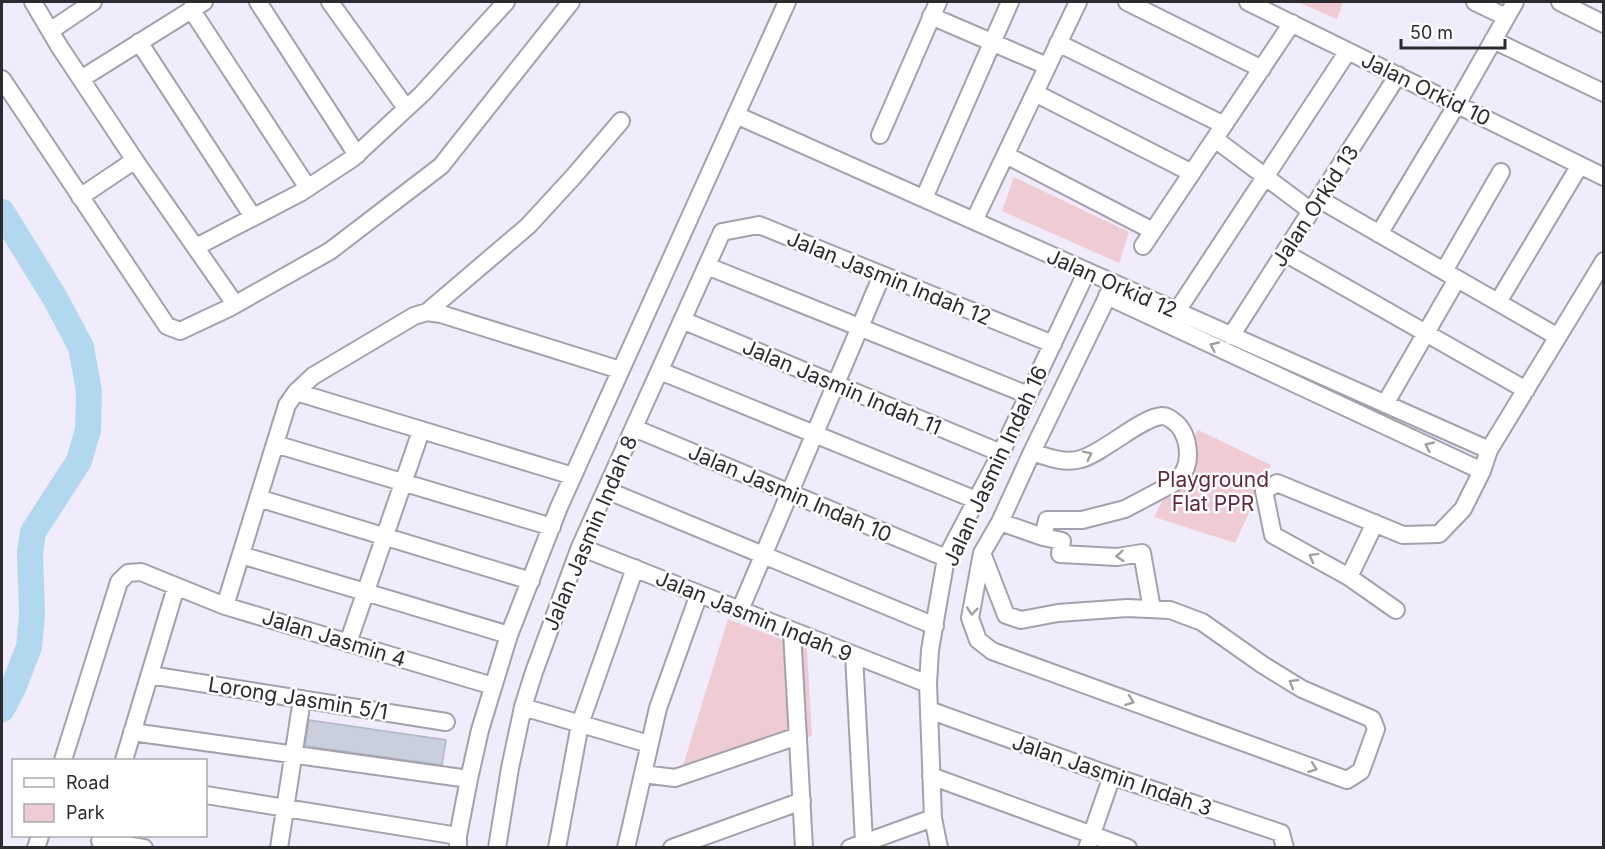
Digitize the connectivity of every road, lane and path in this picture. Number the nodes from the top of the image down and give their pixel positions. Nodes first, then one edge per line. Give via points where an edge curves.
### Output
1 (33, 2) edge
2 (93, 2) edge
3 (258, 2) edge
4 (330, 2) edge
5 (506, 2) edge
6 (572, 2) edge
7 (787, 2) edge
8 (1010, 2) edge
9 (1078, 2) edge
10 (1126, 2) edge
11 (1248, 2) edge
12 (1474, 2) edge
13 (1515, 2) edge
14 (1560, 2) edge
15 (198, 5) edge
16 (935, 9) edge
17 (1506, 17) junction
18 (1292, 23) junction
19 (1604, 24) edge
20 (50, 31) junction
21 (1493, 40) junction
22 (139, 42) junction
23 (992, 42) junction
24 (1058, 43) junction
25 (1348, 51) junction
26 (1047, 66) junction
27 (1262, 69) junction
28 (1398, 75) junction
29 (2, 79) edge
30 (81, 79) junction
31 (1035, 93) junction
32 (1604, 93) edge
33 (1457, 104) junction
34 (406, 108) junction
35 (736, 115) junction
36 (621, 121) dead end
37 (1219, 132) junction
38 (880, 135) dead end
39 (357, 155) junction
40 (1006, 155) junction
41 (135, 160) junction
42 (1580, 165) junction
43 (1501, 172) dead end
44 (1192, 173) junction
45 (1265, 177) junction
46 (1604, 177) edge
47 (308, 188) junction
48 (80, 197) junction
49 (924, 198) junction
50 (1315, 205) junction
51 (253, 217) junction
52 (974, 221) junction
53 (1153, 231) junction
54 (722, 232) joint
55 (1379, 234) junction
56 (1143, 246) dead end
57 (196, 247) junction
58 (1285, 253) junction
59 (1604, 261) edge
60 (707, 266) junction
61 (1087, 272) junction
62 (882, 275) junction
63 (1450, 275) junction
64 (1110, 290) junction
65 (1498, 302) junction
66 (235, 304) junction
67 (1177, 311) junction
68 (427, 312) junction
69 (682, 320) junction
70 (860, 326) junction
71 (1426, 333) junction
72 (1231, 336) junction
73 (1558, 337) junction
74 (1053, 344) junction
75 (1255, 346) junction
76 (1271, 353) junction
77 (1246, 361) junction
78 (1264, 369) junction
79 (620, 370) junction
80 (660, 371) junction
81 (836, 384) junction
82 (1526, 390) junction
83 (296, 392) junction
84 (1028, 395) junction
85 (1385, 404) junction
86 (634, 428) junction
87 (421, 431) junction
88 (814, 435) junction
89 (275, 444) junction
90 (1489, 450) junction
91 (1032, 452) junction
92 (1001, 453) junction
93 (1482, 471) junction
94 (573, 476) junction
95 (403, 483) junction
96 (606, 490) junction
97 (790, 493) junction
98 (258, 498) junction
99 (976, 500) junction
100 (1000, 522) junction
101 (1375, 523) junction
102 (552, 527) junction
103 (385, 537) junction
104 (1043, 537) junction
105 (580, 547) junction
106 (981, 553) junction
107 (241, 555) junction
108 (764, 555) junction
109 (946, 558) junction
110 (635, 568) junction
111 (1349, 577) junction
112 (531, 581) junction
113 (176, 587) junction
114 (365, 592) junction
115 (699, 594) junction
116 (225, 606) junction
117 (1152, 609) junction
118 (741, 610) junction
119 (1396, 610) dead end
120 (935, 626) junction
121 (792, 631) junction
122 (509, 635) junction
123 (348, 643) junction
124 (854, 655) junction
125 (150, 675) junction
126 (928, 684) junction
127 (493, 686) junction
128 (302, 699) junction
129 (523, 707) junction
130 (929, 710) junction
131 (446, 722) dead end
132 (580, 724) junction
133 (132, 732) junction
134 (798, 736) junction
135 (649, 744) junction
136 (294, 754) junction
137 (63, 759) edge
138 (124, 759) edge
139 (643, 774) junction
140 (931, 776) junction
141 (1112, 776) junction
142 (469, 779) junction
143 (207, 795) edge
144 (802, 801) junction
145 (285, 808) junction
146 (933, 818) junction
147 (100, 841) edge
148 (1089, 841) edge
149 (458, 842) edge
150 (857, 845) edge
151 (144, 848) edge
152 (279, 848) edge
153 (497, 848) edge
154 (557, 848) edge
155 (626, 848) edge
156 (672, 848) edge
157 (804, 848) edge
158 (939, 848) edge
159 (1128, 848) edge
160 (1286, 848) edge

1 - 20 street
2 - 20 street
3 - 39 street
4 - 34 street
5 - 34 street
6 - 66 street via 441,166 330,251
7 - 35 street
8 - 23 street
9 - 24 street
10 - 27 street
11 - 18 street, Jalan Orkid 10
12 - 17 street
13 - 17 street
14 - 19 street
15 - 22 street
15 - 47 street
16 - 23 street
16 - 38 street
17 - 21 street
18 - 25 street, Jalan Orkid 10
18 - 27 street
20 - 30 street
21 - 32 street
21 - 33 street
22 - 30 street
22 - 51 street
23 - 26 street
23 - 49 street
24 - 26 street
24 - 37 street
25 - 28 street, Jalan Orkid 10
25 - 45 street
26 - 31 street
27 - 37 street
28 - 33 street, Jalan Orkid 10
28 - 50 street, Jalan Orkid 13
29 - 48 street
30 - 41 street
31 - 40 street
31 - 44 street
33 - 42 street, Jalan Orkid 10
33 - 55 street
34 - 39 street
35 - 49 street, Jalan Orkid 12
35 - 79 street
36 - 68 street via 528,226
37 - 44 street
37 - 45 street
39 - 47 street
40 - 52 street
40 - 53 street
41 - 48 street
41 - 57 street
42 - 46 street, Jalan Orkid 10
42 - 65 street
43 - 63 street
44 - 53 street
45 - 50 street
45 - 67 street
47 - 51 street
48 - 66 street via 167,326 180,331
49 - 52 street, Jalan Orkid 12
50 - 55 street
50 - 58 street, Jalan Orkid 13
51 - 57 street
52 - 61 street, Jalan Orkid 12
53 - 56 street
54 - 60 street, Jalan Jasmin Indah 8
54 - 62 street, Jalan Jasmin Indah 12 via 759,225
55 - 63 street
57 - 66 street
58 - 71 street
58 - 72 street, Jalan Orkid 13
59 - 73 street
60 - 69 street, Jalan Jasmin Indah 8
60 - 70 street
61 - 64 street, Jalan Orkid 12
61 - 74 street, Jalan Jasmin Indah 16
62 - 70 street
62 - 74 street, Jalan Jasmin Indah 12
63 - 65 street
63 - 71 street
64 - 67 street, Jalan Orkid 12
77 -> 64 street
64 - 91 street
65 - 73 street
67 - 72 street, Jalan Orkid 12
68 - 79 street
68 - 83 street via 313,376
69 - 80 street, Jalan Jasmin Indah 8
69 - 81 street, Jalan Jasmin Indah 11
70 - 81 street
70 - 84 street
71 - 82 street
71 - 85 street
72 - 75 street, Jalan Orkid 12
73 - 82 street
74 - 84 street, Jalan Jasmin Indah 16
75 - 76 street, Jalan Orkid 12
75 - 77 street
76 - 78 street
76 - 85 street, Jalan Orkid 12
77 - 78 street
93 -> 78 street
79 - 94 street
80 - 86 street, Jalan Jasmin Indah 8
80 - 88 street
81 - 88 street
81 - 92 street, Jalan Jasmin Indah 11
82 - 90 street
83 - 87 street
83 - 89 street via 287,405
84 - 92 street, Jalan Jasmin Indah 16
85 - 90 street, Jalan Orkid 12
86 - 96 street, Jalan Jasmin Indah 8
86 - 97 street, Jalan Jasmin Indah 10
87 - 94 street
87 - 95 street
88 - 97 street
88 - 99 street
89 - 95 street
89 - 98 street
90 - 93 street
91 - 100 street
91 -> 104 street via 1054,459 1081,459 1161,416 1171,419 1186,440 1187,464 1174,483 1125,509 1082,520 1047,520
92 - 99 street, Jalan Jasmin Indah 16
93 - 101 street via 1463,509 1439,534 1403,535
94 - 102 street
95 - 102 street
95 - 103 street
96 - 105 street, Jalan Jasmin Indah 8
96 - 108 street
97 - 108 street
97 - 109 street, Jalan Jasmin Indah 10
98 - 103 street
98 - 107 street
99 - 109 street, Jalan Jasmin Indah 16
100 - 104 street
100 - 106 street
101 - 111 street
111 -> 101 street via 1273,535 1264,491 1277,483
102 - 112 street
103 - 112 street
103 - 114 street
117 -> 104 street via 1142,553 1116,557 1060,554 1062,541
105 - 110 street, Jalan Jasmin Indah 9
105 - 129 street, Jalan Jasmin Indah 8
106 - 117 street via 1006,615 1021,620 1058,613
106 -> 117 street via 970,618 978,640 992,651 1347,780 1361,771 1376,729 1372,719 1302,688 1202,622 1170,610
107 - 114 street
107 - 116 street
108 - 118 street
108 - 120 street
109 - 120 street, Jalan Jasmin Indah 16
110 - 115 street, Jalan Jasmin Indah 9
110 - 132 street
111 - 119 street
112 - 122 street
113 - 116 street, Jalan Jasmin 4
113 - 125 street
113 - 137 street, Jalan Jasmin 4 via 141,572 128,573 119,582
114 - 122 street
114 - 123 street
115 - 118 street, Jalan Jasmin Indah 9
115 - 135 street
116 - 123 street, Jalan Jasmin 4
118 - 121 street, Jalan Jasmin Indah 9
120 - 126 street, Jalan Jasmin Indah 16
121 - 124 street, Jalan Jasmin Indah 9
121 - 134 street
122 - 127 street
123 - 127 street, Jalan Jasmin 4
124 - 126 street, Jalan Jasmin Indah 9
124 - 150 street
125 - 128 street, Lorong Jasmin 5/1
125 - 133 street
126 - 130 street, Jalan Jasmin Indah 16
127 - 142 street
128 - 131 street, Lorong Jasmin 5/1
128 - 136 street
129 - 132 street
129 - 153 street, Jalan Jasmin Indah 8
130 - 140 street, Jalan Jasmin Indah 16
130 - 141 street, Jalan Jasmin Indah 3
132 - 135 street
132 - 154 street
133 - 136 street
133 - 138 street
134 - 139 street via 675,778
134 - 144 street
135 - 139 street
136 - 142 street
136 - 145 street
139 - 155 street
140 - 146 street, Jalan Jasmin Indah 16
140 - 148 street
141 - 148 street
141 - 160 street, Jalan Jasmin Indah 3 via 1281,833
142 - 149 street
143 - 145 street
144 - 156 street
144 - 157 street
145 - 149 street
145 - 152 street
146 - 150 street
146 - 158 street, Jalan Jasmin Indah 16
147 - 151 street
148 - 159 street

